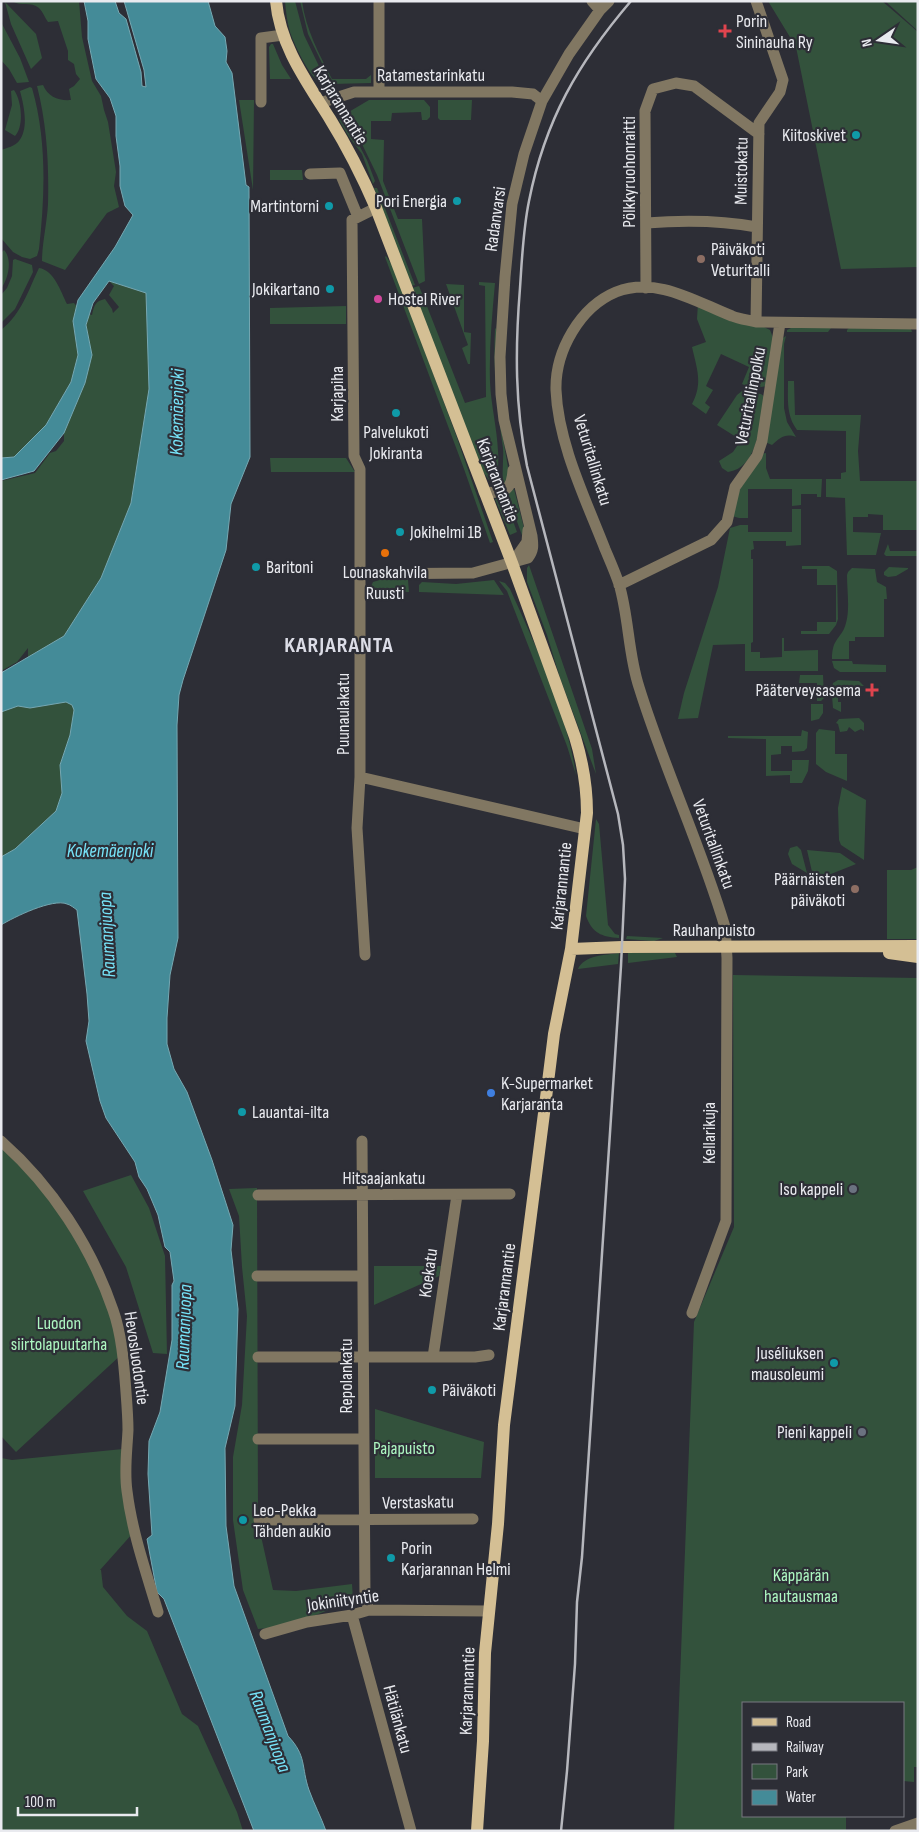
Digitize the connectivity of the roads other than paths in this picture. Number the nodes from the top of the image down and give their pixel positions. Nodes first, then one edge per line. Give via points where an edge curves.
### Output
1 (276, 1) edge
2 (379, 1) edge
3 (610, 1) edge
4 (756, 1) edge
5 (596, 6) edge
6 (283, 35) junction
7 (379, 92) junction
8 (542, 101) junction
9 (261, 102) dead end
10 (320, 103) junction
11 (759, 134) junction
12 (310, 174) dead end
13 (376, 208) junction
14 (358, 217) junction
15 (646, 223) junction
16 (758, 227) junction
17 (646, 288) junction
18 (756, 322) junction
19 (780, 323) junction
20 (918, 324) edge
21 (514, 463) junction
22 (484, 492) junction
23 (512, 563) junction
24 (360, 574) junction
25 (619, 585) junction
26 (360, 777) junction
27 (585, 829) junction
28 (918, 946) edge
29 (726, 948) junction
30 (856, 948) junction
31 (571, 949) junction
32 (365, 955) dead end
33 (918, 957) edge
34 (1, 1141) edge
35 (362, 1141) dead end
36 (510, 1194) dead end
37 (258, 1195) dead end
38 (457, 1195) junction
39 (363, 1196) junction
40 (257, 1276) dead end
41 (363, 1276) junction
42 (692, 1313) dead end
43 (489, 1355) dead end
44 (258, 1357) dead end
45 (364, 1357) junction
46 (433, 1357) junction
47 (258, 1439) dead end
48 (363, 1439) junction
49 (473, 1519) dead end
50 (259, 1520) dead end
51 (364, 1520) junction
52 (369, 1610) junction
53 (488, 1611) junction
54 (158, 1612) dead end
55 (352, 1615) junction
56 (265, 1634) dead end
57 (918, 1823) edge
58 (411, 1831) edge
59 (478, 1831) edge
60 (896, 1831) edge

1 - 6 main road, Karjarannantie
2 - 7 street
3 - 5 street, Radanvarsi
4 - 11 street, Muistokatu via 783,80 780,92 759,123
5 - 8 street, Radanvarsi
6 - 9 street via 261,38
6 - 10 main road, Karjarannantie
7 - 8 street, Ratamestarinkatu via 512,92 532,94
7 - 10 street, Ratamestarinkatu via 354,92
8 - 21 street, Radanvarsi via 512,204 505,277 501,394
10 - 13 main road, Karjarannantie
11 - 15 street, Pölkkyruohonraitti via 694,86 676,83 653,89 644,111
11 - 16 street, Muistokatu
12 - 14 street via 340,173
13 - 14 street
13 - 22 main road, Karjarannantie
14 - 24 street, Karjapiha via 352,220 354,456 360,469
15 - 16 street via 724,221
15 - 17 street, Pölkkyruohonraitti
16 - 18 street, Muistokatu
17 - 18 street, Veturitallinkatu via 679,292 733,317
17 - 25 street, Veturitallinkatu via 617,292 597,304 572,331 560,356 556,389 562,431 579,484
18 - 19 street, Veturitallinkatu
19 - 20 street, Veturitallinkatu
19 - 25 street, Veturitallinpolku via 762,441 757,456 735,487 727,522 711,540
21 - 22 street, Radanvarsi via 511,484 504,491
21 - 23 street, Radanvarsi via 534,546 528,558
22 - 23 main road, Karjarannantie
23 - 24 street via 473,574
23 - 27 main road, Karjarannantie via 584,766 587,792
24 - 26 street, Puunaulakatu
25 - 29 street, Veturitallinkatu via 638,685 721,912
26 - 27 street, Puunaulakatu
26 - 32 street via 358,828
27 - 31 main road, Karjarannantie
28 - 30 main road, Rauhanpuisto
29 - 30 main road, Rauhanpuisto
29 - 31 main road, Rauhanpuisto
29 - 42 street, Kellarikuja via 726,1220
30 - 33 main road, Rauhanpuisto
31 - 53 main road, Karjarannantie via 554,1034 504,1425 498,1524
34 - 54 street, Hevosluodontie via 25,1164 63,1211 83,1243 114,1310 126,1391 127,1492
35 - 39 street, Repolankatu
36 - 38 street, Hitsaajankatu
37 - 39 street, Hitsaajankatu
38 - 39 street, Hitsaajankatu
38 - 46 street, Koekatu
39 - 41 street, Repolankatu
40 - 41 street
41 - 45 street, Repolankatu
43 - 46 street
44 - 45 street
45 - 46 street
45 - 48 street, Repolankatu
47 - 48 street
48 - 51 street, Repolankatu
49 - 51 street, Verstaskatu
50 - 51 street, Verstaskatu
51 - 52 street, Repolankatu
52 - 53 street, Jokiniityntie
52 - 55 street, Jokiniityntie
53 - 59 main road, Karjarannantie
55 - 56 street, Jokiniityntie via 308,1622
55 - 58 street, Hätilänkatu
57 - 60 street

